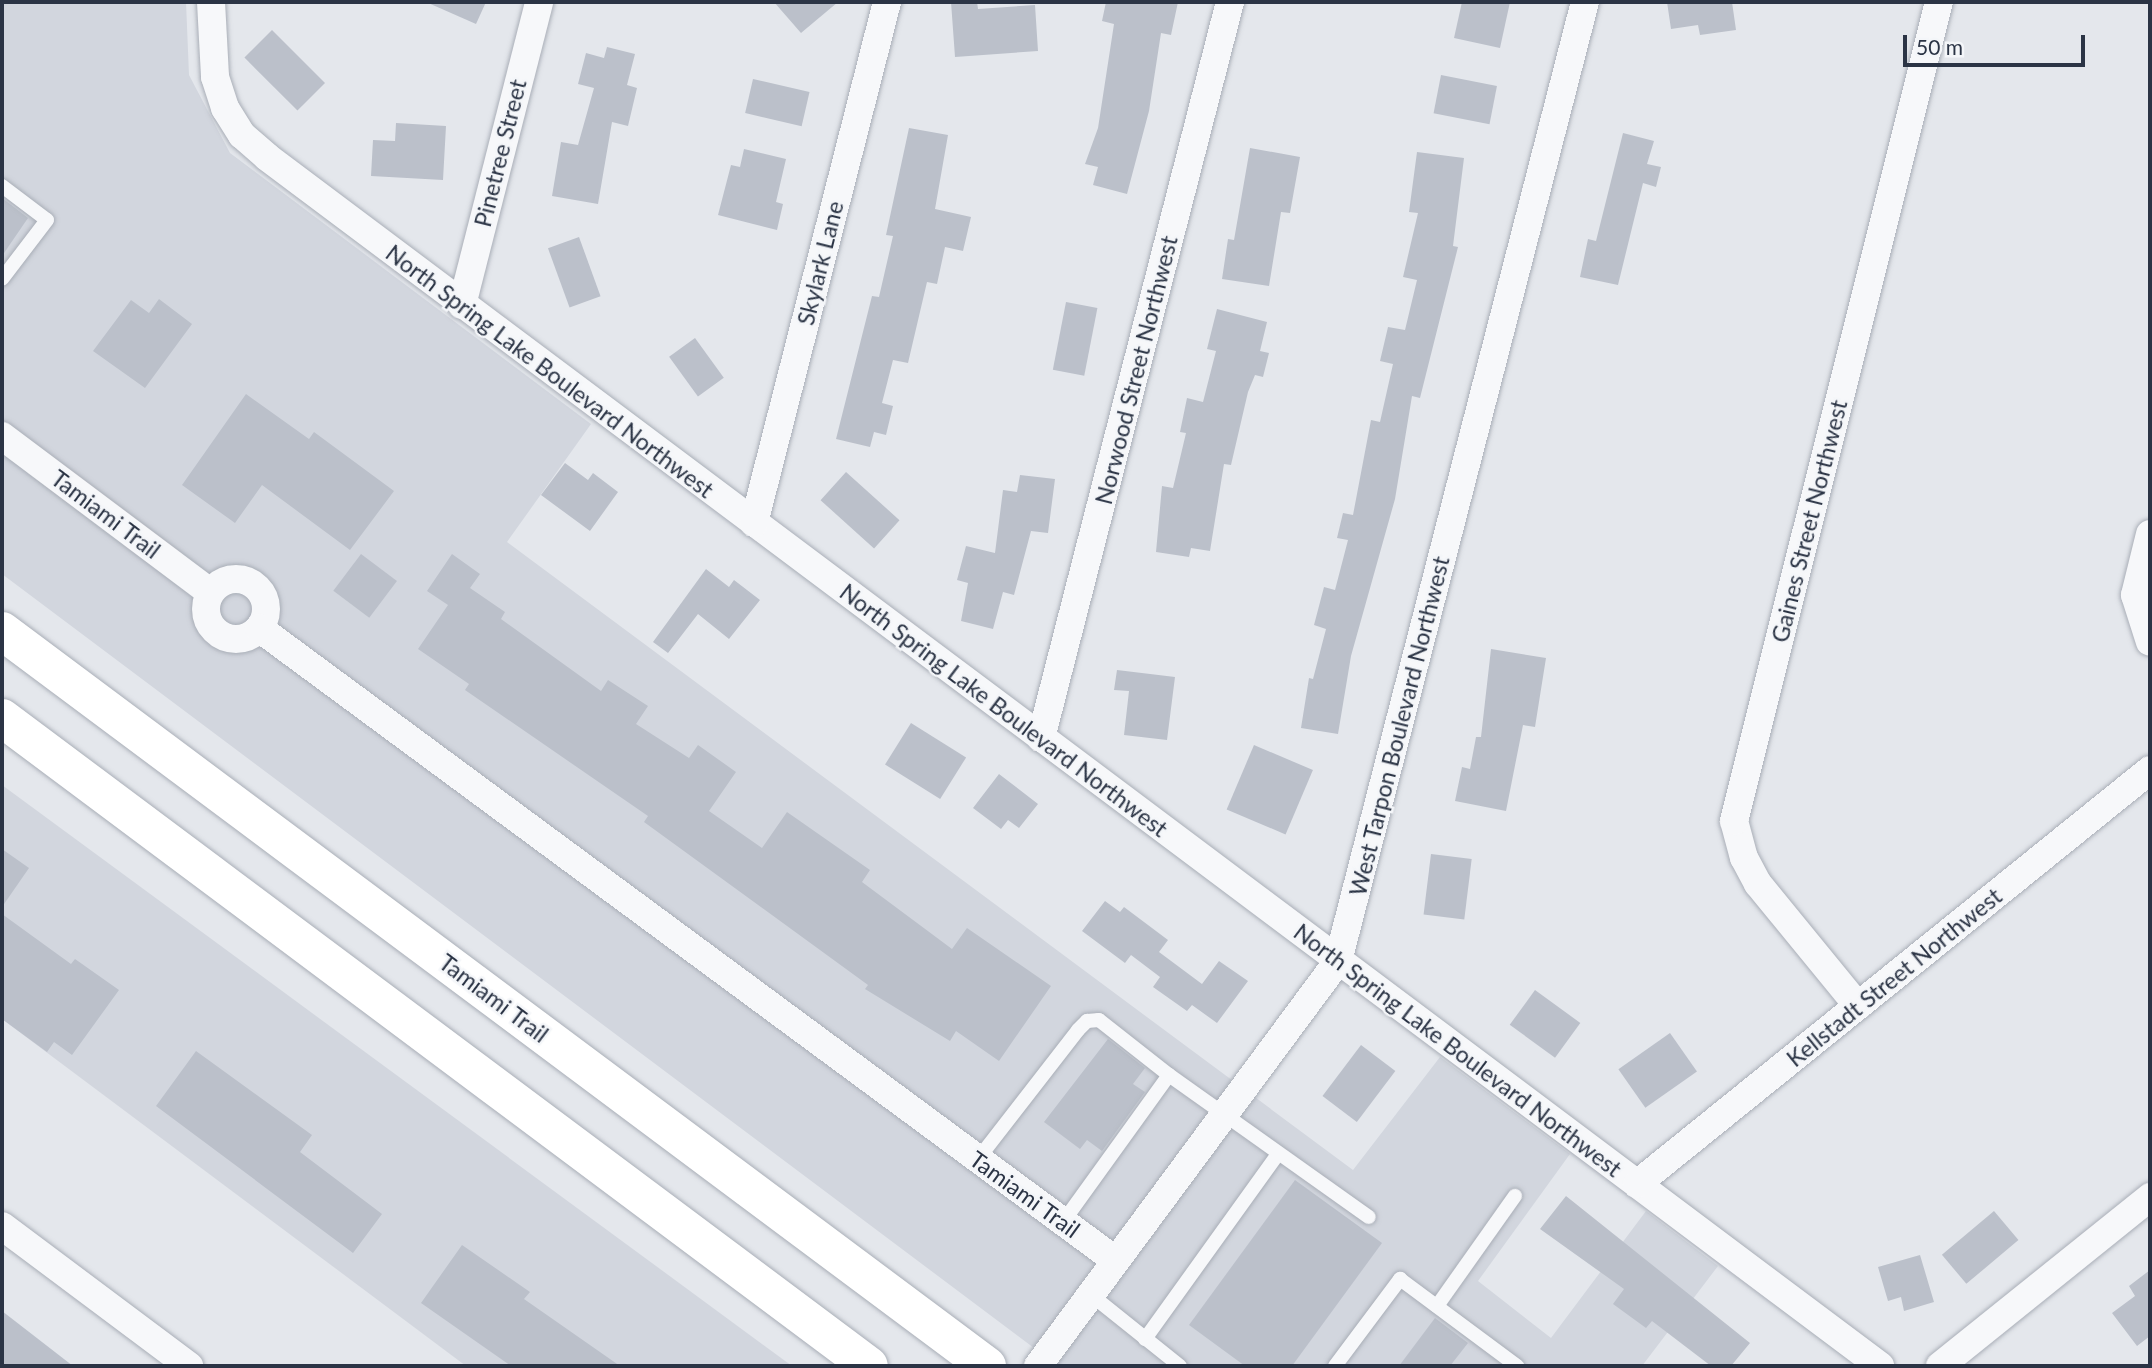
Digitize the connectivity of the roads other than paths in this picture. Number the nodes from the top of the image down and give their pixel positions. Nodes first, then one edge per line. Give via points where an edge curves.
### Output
1 (211, 2) edge
2 (539, 2) edge
3 (887, 2) edge
4 (1230, 2) edge
5 (1585, 2) edge
6 (1939, 2) edge
7 (2, 186) edge
8 (2, 279) edge
9 (461, 305) junction
10 (2, 436) edge
11 (754, 523) junction
12 (2150, 534) edge
13 (210, 592) junction
14 (259, 628) junction
15 (2, 631) edge
16 (2150, 642) edge
17 (2, 659) edge
18 (55, 670) junction
19 (2, 718) edge
20 (1041, 738) junction
21 (2150, 770) edge
22 (1338, 961) junction
23 (1858, 1006) junction
24 (1169, 1075) junction
25 (1223, 1115) junction
26 (1278, 1155) junction
27 (978, 1159) junction
28 (1637, 1184) junction
29 (1515, 1196) dead end
30 (2150, 1197) edge
31 (1369, 1217) dead end
32 (1063, 1222) junction
33 (2, 1226) edge
34 (1115, 1260) junction
35 (1090, 1294) junction
36 (1437, 1306) junction
37 (1145, 1339) junction
38 (190, 1366) edge
39 (869, 1366) edge
40 (987, 1366) edge
41 (1038, 1366) edge
42 (1180, 1366) edge
43 (1335, 1366) edge
44 (1517, 1366) edge
45 (1880, 1366) edge
46 (1940, 1366) edge

1 - 9 street, North Spring Lake Boulevard Northwest via 215,77 225,108 242,135
2 - 9 street, Pinetree Street
3 - 11 street, Skylark Lane
4 - 20 street, Norwood Street Northwest
5 - 22 street, West Tarpon Boulevard Northwest
6 - 23 street, Gaines Street Northwest via 1734,821 1744,858 1758,884
7 - 8 lane via 47,220
9 - 11 street, North Spring Lake Boulevard Northwest
10 - 13 street, Tamiami Trail
11 - 20 street, North Spring Lake Boulevard Northwest
12 - 16 street via 2135,595
13 - 14 street via 206,616 217,633 236,639
13 - 14 street via 232,579 251,582 266,606
14 - 27 street, Tamiami Trail
15 - 18 main road, Tamiami Trail
17 - 18 main road
18 - 40 main road, Tamiami Trail
19 - 39 main road
20 - 22 street, North Spring Lake Boulevard Northwest
21 - 23 street, Kellstadt Street Northwest
22 - 25 street, West Tarpon Boulevard Northwest
22 - 28 street, North Spring Lake Boulevard Northwest
23 - 28 street, Kellstadt Street Northwest
24 - 25 lane
24 - 27 lane via 1098,1020 1087,1021
24 - 32 lane
25 - 26 lane
25 - 34 street, West Tarpon Boulevard Northwest
26 - 31 lane via 1302,1166
26 - 37 lane
27 - 32 street, Tamiami Trail
28 - 45 street, North Spring Lake Boulevard Northwest
29 - 36 lane
30 - 46 street
32 - 34 street, Tamiami Trail
33 - 38 street
34 - 35 street, West Tarpon Boulevard Northwest
35 - 37 lane
35 - 41 street, West Tarpon Boulevard Northwest
36 - 43 lane via 1400,1279
36 - 44 lane
37 - 42 lane

